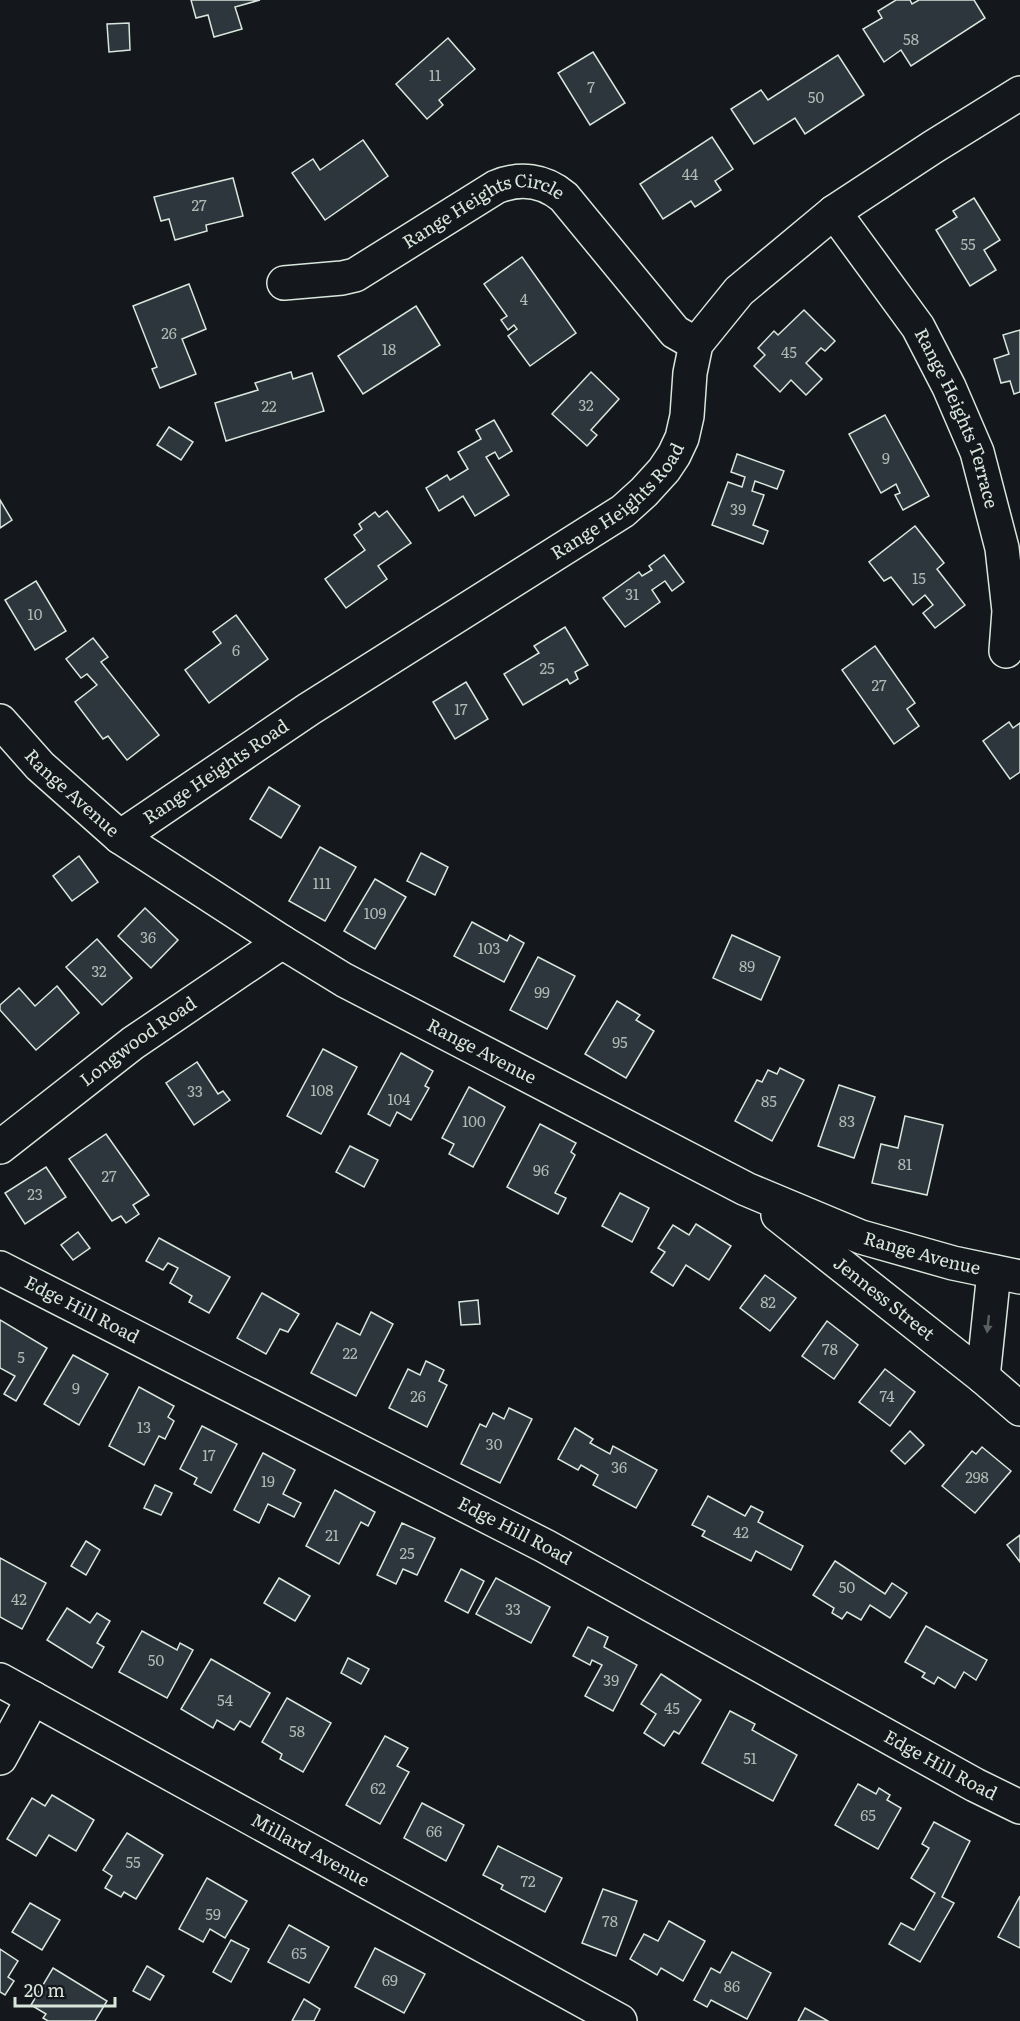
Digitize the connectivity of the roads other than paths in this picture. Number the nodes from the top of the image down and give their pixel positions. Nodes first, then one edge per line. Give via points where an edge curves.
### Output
1 (1020, 93) edge
2 (834, 212) junction
3 (284, 283) dead end
4 (696, 344) junction
5 (1006, 651) dead end
6 (2, 719) edge
7 (120, 837) junction
8 (282, 942) junction
9 (0, 1147) edge
10 (746, 1190) junction
11 (0, 1268) edge
12 (1007, 1274) edge
13 (983, 1377) junction
14 (1020, 1409) edge
15 (0, 1680) edge
16 (33, 1698) junction
17 (0, 1758) edge
18 (1020, 1807) edge
19 (620, 2021) edge

1 - 2 street, Range Heights Road
2 - 4 street, Range Heights Road via 739,291
2 - 5 street, Range Heights Terrace via 918,327 977,452 1002,548 1009,611
3 - 4 street, Range Heights Circle via 355,275 496,187 532,181 564,197 669,326
4 - 7 street, Range Heights Road via 682,438 664,470 634,502 309,709
6 - 7 street, Range Avenue via 40,766
7 - 8 street, Range Avenue
8 - 9 street, Longwood Road via 133,1043
8 - 10 street, Range Avenue via 344,980
10 - 12 street, Range Avenue via 861,1237
10 - 13 street, Jenness Street
11 - 18 street, Edge Hill Road via 545,1546
12 -> 13 street
13 - 14 street, Jenness Street
15 - 16 street, Millard Avenue
16 - 17 street
16 - 19 street, Millard Avenue

